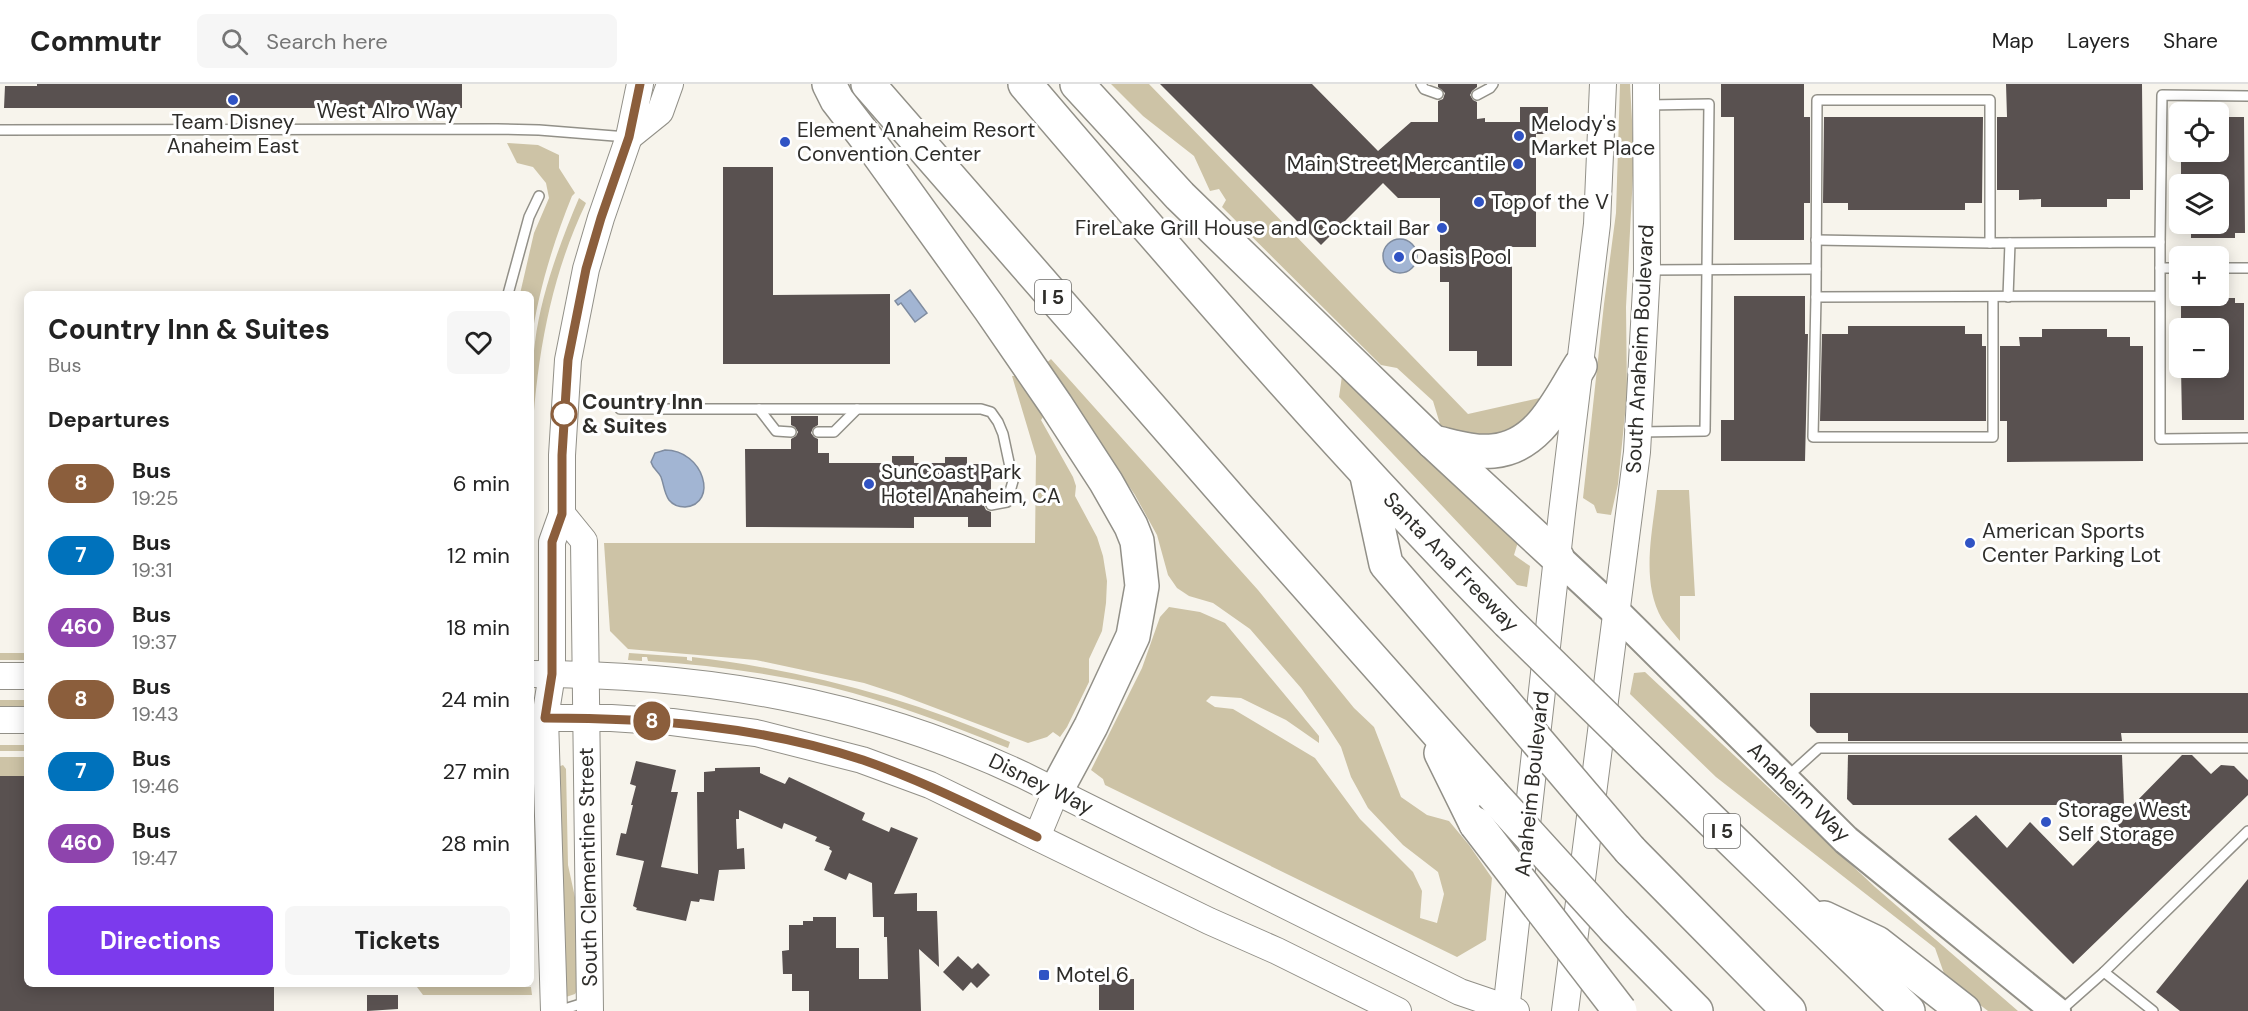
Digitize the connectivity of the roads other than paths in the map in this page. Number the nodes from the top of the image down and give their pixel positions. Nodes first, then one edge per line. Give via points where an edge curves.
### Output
1 (640, 84) edge
2 (670, 84) edge
3 (829, 84) edge
4 (868, 84) edge
5 (1025, 84) edge
6 (1077, 84) edge
7 (1420, 84) edge
8 (1493, 84) edge
9 (1603, 84) edge
10 (1438, 94) dead end
11 (1477, 95) dead end
12 (1646, 95) edge
13 (2248, 96) edge
14 (0, 130) edge
15 (629, 137) junction
16 (539, 196) dead end
17 (1816, 240) junction
18 (2160, 242) junction
19 (1990, 243) junction
20 (2010, 243) junction
21 (2160, 268) junction
22 (2169, 268) edge
23 (2229, 268) edge
24 (2248, 268) edge
25 (1707, 269) junction
26 (1816, 269) junction
27 (1647, 270) junction
28 (509, 291) edge
29 (2160, 296) junction
30 (1815, 297) junction
31 (1993, 297) junction
32 (2008, 297) junction
33 (1580, 366) junction
34 (620, 409) dead end
35 (759, 409) junction
36 (857, 409) junction
37 (791, 432) dead end
38 (818, 432) dead end
39 (1638, 432) junction
40 (2248, 438) edge
41 (1433, 442) junction
42 (1368, 476) junction
43 (991, 505) dead end
44 (562, 514) junction
45 (1557, 557) junction
46 (1616, 612) junction
47 (542, 674) edge
48 (586, 675) junction
49 (0, 676) edge
50 (24, 676) edge
51 (1424, 716) junction
52 (538, 718) edge
53 (586, 718) junction
54 (0, 720) edge
55 (24, 720) edge
56 (2248, 748) edge
57 (1785, 779) junction
58 (1056, 791) junction
59 (2248, 831) edge
60 (1037, 837) junction
61 (1798, 905) junction
62 (2104, 972) junction
63 (590, 1006) edge
64 (1510, 1010) edge
65 (556, 1011) edge
66 (1398, 1011) edge
67 (1565, 1011) edge
68 (1620, 1011) edge
69 (1696, 1011) edge
70 (1789, 1011) edge
71 (1908, 1011) edge
72 (1964, 1011) edge
73 (2058, 1011) edge
74 (2153, 1011) edge

1 - 15 main road, South Clementine Street
2 - 15 main road via 660,112
3 - 58 highway via 1063,416 1106,482 1137,541 1142,586 1133,636
4 - 51 highway, I 5
5 - 42 highway, Santa Ana Freeway / I 5
6 - 41 highway via 1180,196
7 - 10 lane
8 - 11 lane
9 - 33 main road via 1597,224
12 - 25 lane via 1709,104
12 - 27 main road, South Anaheim Boulevard
13 - 18 lane via 2163,95
14 - 15 lane, West Alro Way via 497,129
15 - 44 main road, South Clementine Street via 601,218 568,360
16 - 28 lane via 529,217
17 - 19 lane
17 - 19 lane via 1817,100 1990,100
17 - 26 lane
18 - 20 lane
18 - 21 lane
19 - 20 lane
20 - 32 lane
21 - 22 lane
21 - 29 lane
23 - 24 lane
25 - 26 lane
25 - 27 lane
25 - 39 lane via 1705,431
26 - 30 lane
27 - 39 main road, South Anaheim Boulevard
29 - 32 lane
29 - 40 lane via 2160,439
30 - 31 lane
30 - 31 lane via 1813,437 1993,437
31 - 32 lane
33 - 41 highway via 1545,422 1518,444 1492,452
33 - 45 main road
34 - 35 lane
35 - 36 lane
35 - 37 lane via 776,431
36 - 38 lane via 834,432
36 - 43 lane via 991,412 1003,434 1014,482 1007,502
39 - 46 main road, South Anaheim Boulevard
41 - 45 highway
42 - 61 highway, Santa Ana Freeway / I 5, bridge via 1508,622
42 - 70 highway, bridge via 1386,564 1630,850
44 - 47 main road, South Clementine Street via 552,542
44 - 48 main road, South Clementine Street via 584,541
45 - 46 main road, Anaheim Way
45 - 64 main road, Anaheim Boulevard
46 - 57 main road, Anaheim Way
46 - 67 main road
47 - 48 main road, Disney Way
47 - 52 main road, South Clementine Street
48 - 53 main road, South Clementine Street
48 - 58 main road, Disney Way via 790,696 919,731 977,753
49 - 50 main road
51 - 68 highway, bridge via 1476,824
51 - 69 highway, I 5, bridge via 1615,929
52 - 53 main road
52 - 65 main road, South Clementine Street
53 - 60 main road via 672,722 756,733 840,753 930,785
53 - 63 main road, South Clementine Street
54 - 55 main road
56 - 57 lane via 1819,748
57 - 73 main road, Anaheim Way via 1846,840
58 - 60 main road
58 - 64 main road, Disney Way via 1460,992
59 - 62 lane
60 - 66 main road
61 - 71 highway, Santa Ana Freeway / I 5
61 - 72 highway via 1877,943
62 - 73 lane
62 - 74 lane
63 - 65 lane

